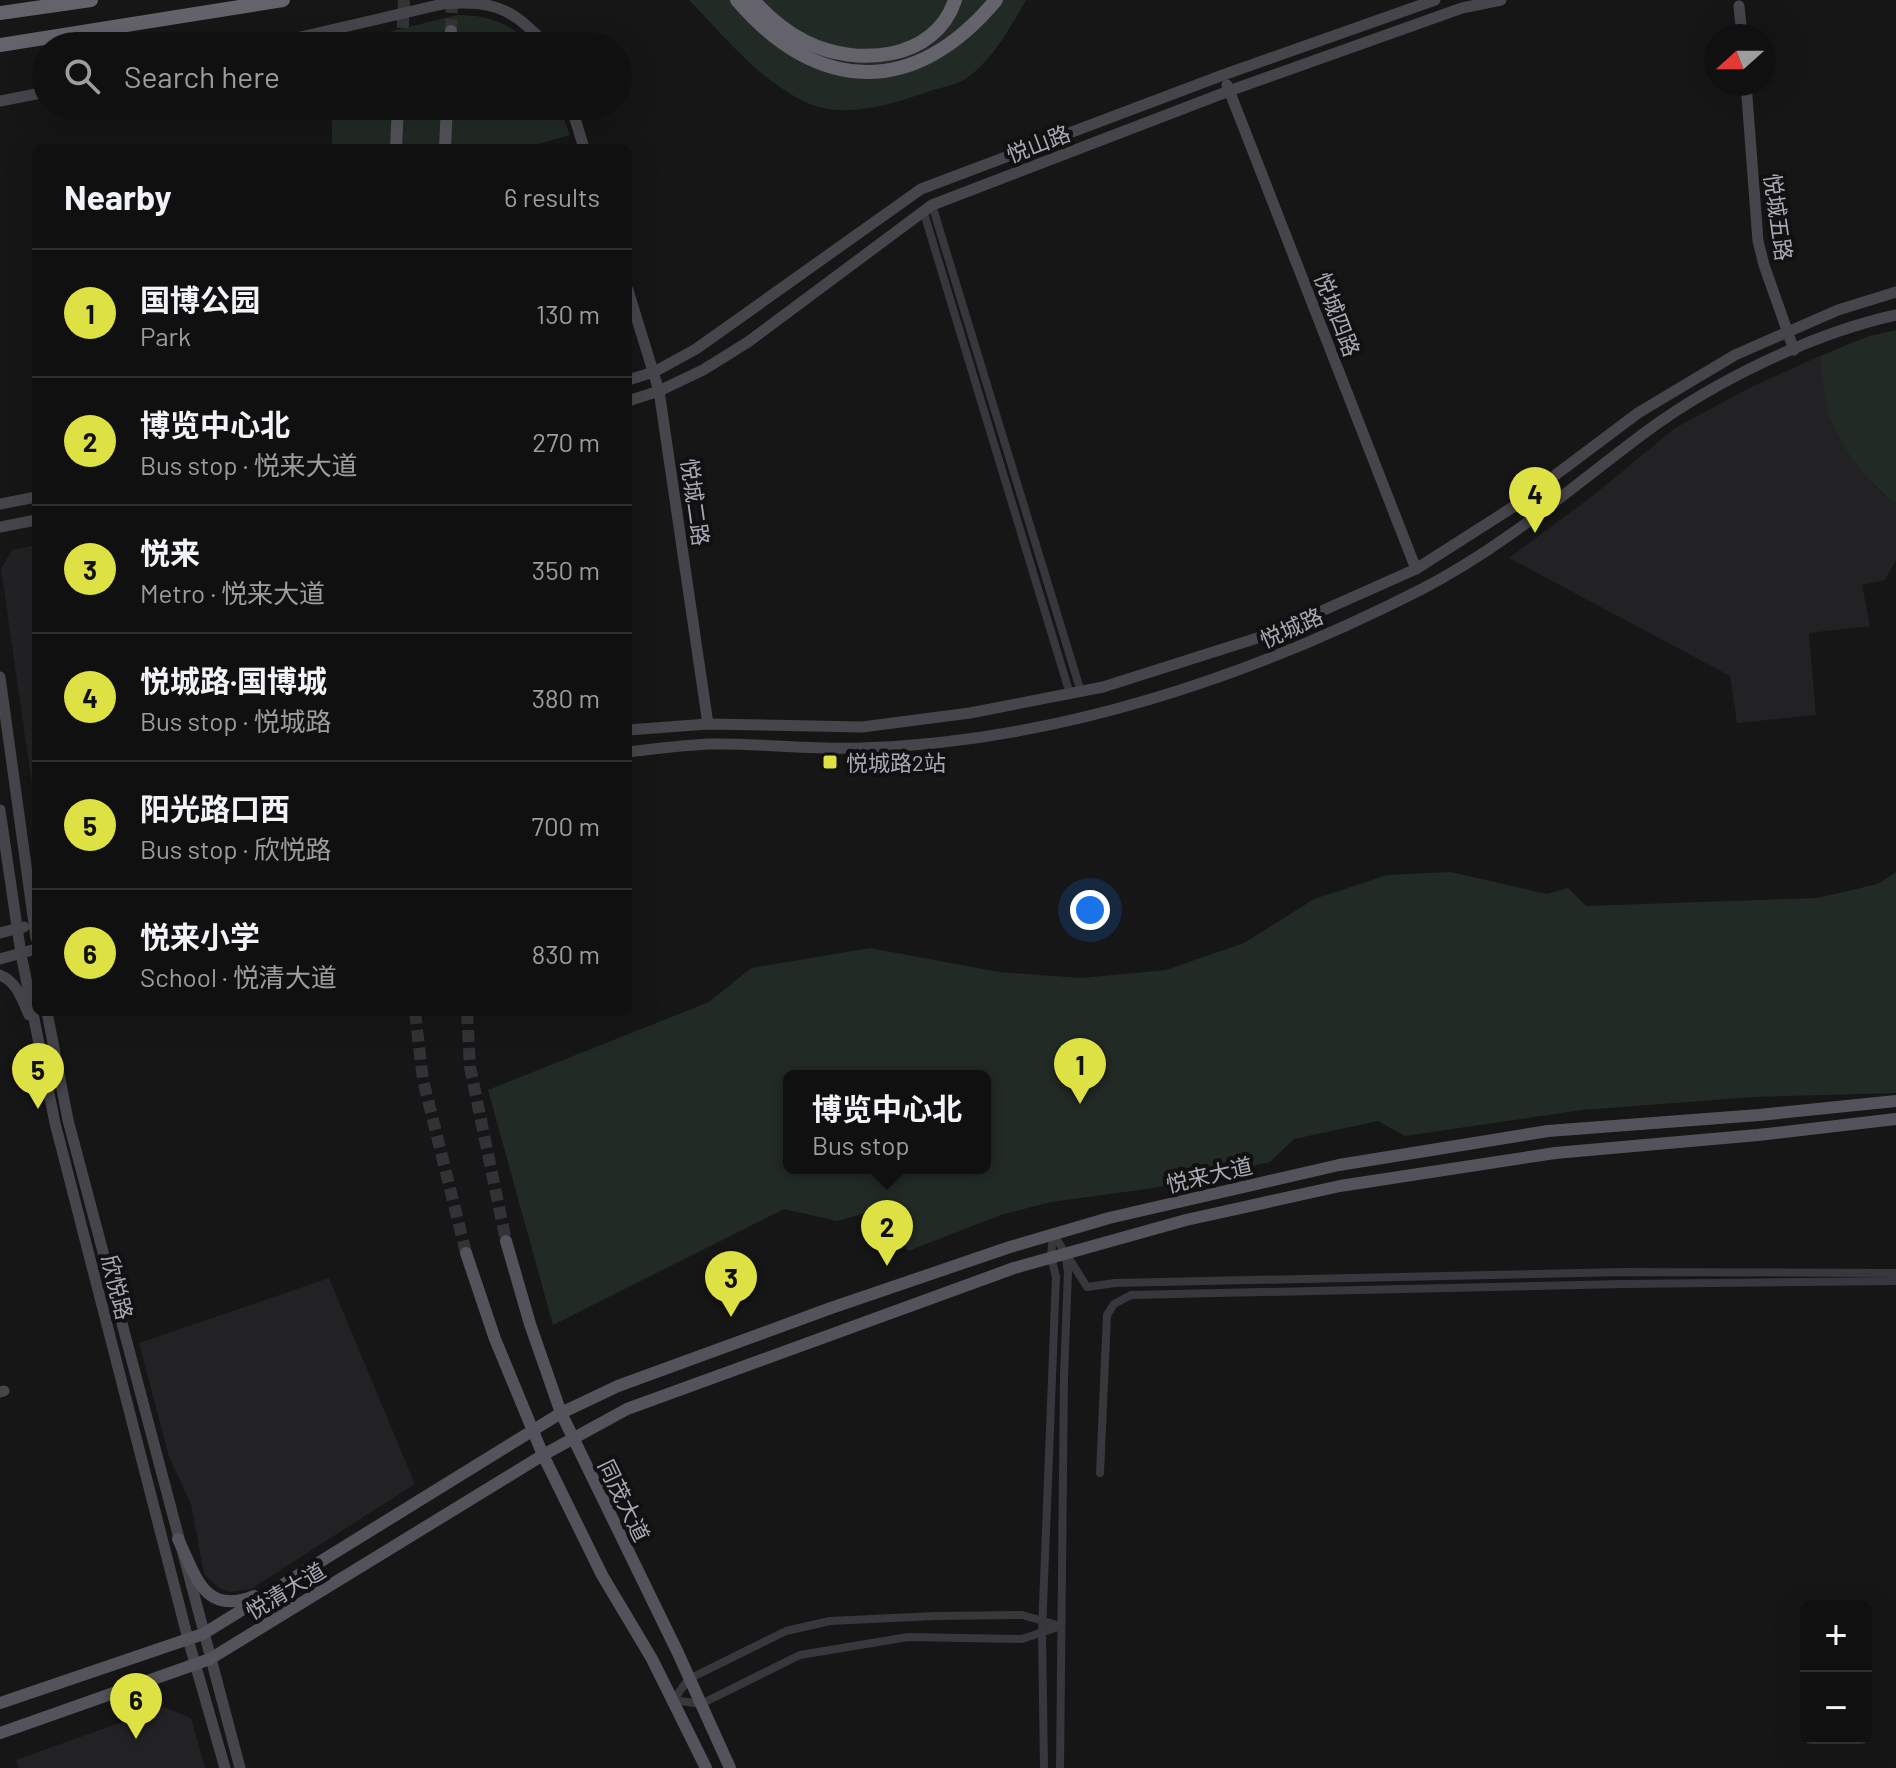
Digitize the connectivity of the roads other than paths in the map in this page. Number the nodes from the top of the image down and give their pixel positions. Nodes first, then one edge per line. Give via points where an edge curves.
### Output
1 (91, 0) edge
2 (283, 0) edge
3 (737, 0) edge
4 (753, 0) edge
5 (955, 0) edge
6 (996, 0) edge
7 (1435, 0) edge
8 (1501, 0) edge
9 (1740, 2) edge
10 (0, 13) edge
11 (1741, 24) edge
12 (82, 32) edge
13 (322, 32) edge
14 (532, 32) edge
15 (32, 40) edge
16 (0, 45) edge
17 (1223, 75) junction
18 (1229, 91) junction
19 (32, 95) edge
20 (1747, 96) edge
21 (0, 101) edge
22 (397, 120) edge
23 (446, 120) edge
24 (575, 120) edge
25 (396, 144) edge
26 (445, 144) edge
27 (583, 144) edge
28 (928, 208) junction
29 (1896, 292) edge
30 (632, 303) edge
31 (1896, 315) edge
32 (1786, 331) junction
33 (1794, 350) junction
34 (654, 372) junction
35 (632, 379) edge
36 (659, 391) junction
37 (632, 400) edge
38 (32, 498) edge
39 (0, 504) edge
40 (32, 521) edge
41 (0, 527) edge
42 (1416, 569) junction
43 (0, 677) edge
44 (1075, 693) junction
45 (708, 724) junction
46 (632, 730) edge
47 (632, 752) edge
48 (0, 810) edge
49 (27, 870) junction
50 (32, 878) edge
51 (32, 904) edge
52 (32, 925) edge
53 (17, 928) junction
54 (0, 933) edge
55 (32, 950) edge
56 (21, 954) junction
57 (0, 959) edge
58 (0, 975) edge
59 (32, 1008) edge
60 (34, 1016) edge
61 (48, 1016) edge
62 (38, 1037) junction
63 (1896, 1101) edge
64 (1896, 1119) edge
65 (1053, 1233) junction
66 (506, 1241) tunnel mouth
67 (466, 1253) tunnel mouth
68 (1065, 1253) junction
69 (1051, 1257) junction
70 (1896, 1273) edge
71 (1896, 1281) edge
72 (561, 1413) junction
73 (532, 1430) junction
74 (572, 1438) junction
75 (543, 1455) junction
76 (1100, 1473) dead end
77 (178, 1539) junction
78 (290, 1580) junction
79 (1044, 1621) junction
80 (1061, 1626) junction
81 (1042, 1632) junction
82 (203, 1634) junction
83 (188, 1639) junction
84 (210, 1659) junction
85 (195, 1665) junction
86 (689, 1679) junction
87 (673, 1700) junction
88 (0, 1703) edge
89 (701, 1704) junction
90 (0, 1733) edge
91 (225, 1768) edge
92 (240, 1768) edge
93 (706, 1768) edge
94 (730, 1768) edge
95 (1044, 1768) edge
96 (1060, 1768) edge

1 - 10 highway
2 - 12 highway
3 - 6 highway via 773,38 798,54 822,65 870,72 931,56 964,34
4 - 5 highway via 805,42 828,51 871,56 925,41 947,19
7 - 17 main road, 悦山路
8 - 18 main road, 悦山路 via 1462,8
9 - 11 main road
13 - 14 main road via 473,1 497,6
15 - 16 highway
17 - 18 main road, 悦城四路
17 - 34 main road, 悦山路 via 921,189 736,323
18 - 28 main road, 悦山路
18 - 42 main road, 悦城四路
19 - 21 main road
20 - 32 main road, 悦城五路 via 1758,241
22 - 25 main road
23 - 26 main road
24 - 27 main road
28 - 36 main road, 悦山路 via 748,342
28 - 44 street
29 - 32 main road, 悦城路
30 - 34 main road, 悦城二路
31 - 33 main road, 悦城路
32 - 33 main road, 悦城五路
32 - 42 main road, 悦城路 via 1683,384 1513,507
33 - 47 main road, 悦城路 via 1691,402 1490,550 1276,658 1107,712 975,737 862,748 710,744
34 - 35 main road, 悦山路
34 - 36 main road, 悦城二路
36 - 37 main road, 悦山路
36 - 45 main road, 悦城二路
38 - 39 main road
40 - 41 main road
42 - 44 main road, 悦城路 via 1270,634
43 - 49 main road
44 - 45 main road, 悦城路 via 862,727
45 - 46 main road, 悦城路
48 - 53 main road, 欣悦路
49 - 50 main road
49 - 51 main road
52 - 53 main road
53 - 54 main road
53 - 56 main road, 欣悦路
55 - 56 main road
56 - 57 main road
56 - 59 main road, 欣悦路
58 - 62 main road via 17,989
60 - 62 main road, 欣悦路
61 - 77 main road, 欣悦路 via 68,1120
62 - 83 main road, 欣悦路 via 55,1123
63 - 65 main road, 悦来大道 via 1548,1131 1339,1165
64 - 68 main road, 悦来大道 via 1555,1153 1340,1186
65 - 68 street
65 - 69 street
65 - 72 main road, 悦来大道 via 693,1358
66 - 72 main road, 同茂大道
67 - 73 main road
68 - 69 main road, 悦来大道
68 - 70 street via 1087,1287 1609,1272
68 - 80 street
69 - 74 main road, 悦来大道 via 641,1404
69 - 79 street via 1056,1277
71 - 76 street via 1131,1295 1107,1315
72 - 73 main road, 悦清大道
72 - 74 main road, 同茂大道
73 - 75 main road
73 - 78 main road, 悦清大道
74 - 75 main road, 悦清大道
74 - 86 main road, 同茂大道
75 - 84 main road, 悦清大道
75 - 87 main road via 602,1575
77 - 78 main road via 205,1591 219,1601 249,1598
77 - 82 main road, 欣悦路
78 - 82 main road, 悦清大道
79 - 80 street
79 - 81 street
79 - 86 street via 1022,1615 830,1621 786,1631
80 - 81 street
80 - 96 street
81 - 89 street via 1022,1639 908,1637 800,1655
81 - 95 street
82 - 83 main road, 悦清大道
82 - 84 main road, 欣悦路
83 - 85 main road, 欣悦路
83 - 88 main road, 悦清大道
84 - 85 main road, 悦清大道
84 - 92 main road, 欣悦路
85 - 90 main road, 悦清大道
85 - 91 main road, 欣悦路
86 - 87 street
86 - 89 main road, 同茂大道
87 - 89 street
87 - 93 main road
89 - 94 main road, 同茂大道

